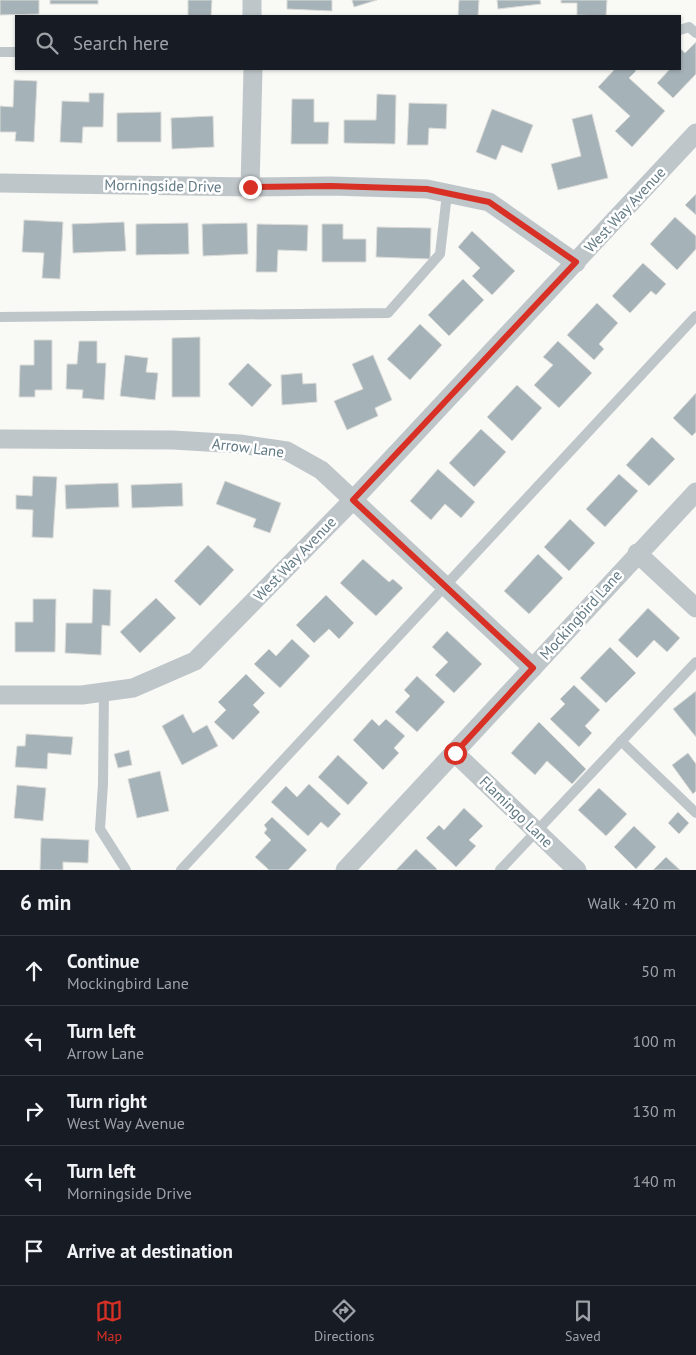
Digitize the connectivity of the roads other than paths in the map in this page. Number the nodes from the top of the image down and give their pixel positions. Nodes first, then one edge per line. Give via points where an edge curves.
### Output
1 (252, 0) edge
2 (252, 15) edge
3 (681, 30) edge
4 (696, 33) edge
5 (0, 52) edge
6 (15, 52) edge
7 (253, 70) edge
8 (696, 133) edge
9 (0, 183) edge
10 (250, 187) junction
11 (447, 194) junction
12 (576, 262) junction
13 (696, 316) edge
14 (0, 317) edge
15 (0, 439) edge
16 (696, 492) edge
17 (353, 500) junction
18 (638, 554) junction
19 (445, 586) junction
20 (696, 608) edge
21 (696, 662) edge
22 (533, 668) junction
23 (104, 692) junction
24 (0, 695) edge
25 (621, 741) junction
26 (455, 753) junction
27 (696, 812) edge
28 (536, 831) junction
29 (126, 870) edge
30 (180, 870) edge
31 (345, 870) edge
32 (500, 870) edge
33 (577, 870) edge

1 - 2 street
3 - 4 lane via 689,26
5 - 6 lane
7 - 10 street
8 - 12 street, West Way Avenue
9 - 10 street, Morningside Drive
10 - 11 street, Morningside Drive via 408,188
11 - 12 street, Morningside Drive via 489,202
11 - 14 lane via 440,254 388,313
12 - 17 street, West Way Avenue
13 - 19 lane
15 - 17 street, Arrow Lane via 173,440 287,451 321,470
16 - 18 street, Mockingbird Lane
17 - 19 street, Arrow Lane
17 - 23 street, West Way Avenue via 195,662 133,688
18 - 20 street
18 - 22 street, Mockingbird Lane
19 - 22 street, Arrow Lane
19 - 30 lane
21 - 25 lane
22 - 26 street, Mockingbird Lane
23 - 24 street, West Way Avenue
23 - 29 lane via 100,829
25 - 27 lane
25 - 28 lane
26 - 28 street, Flamingo Lane
26 - 31 street, Mockingbird Lane
28 - 32 lane
28 - 33 street, Flamingo Lane

